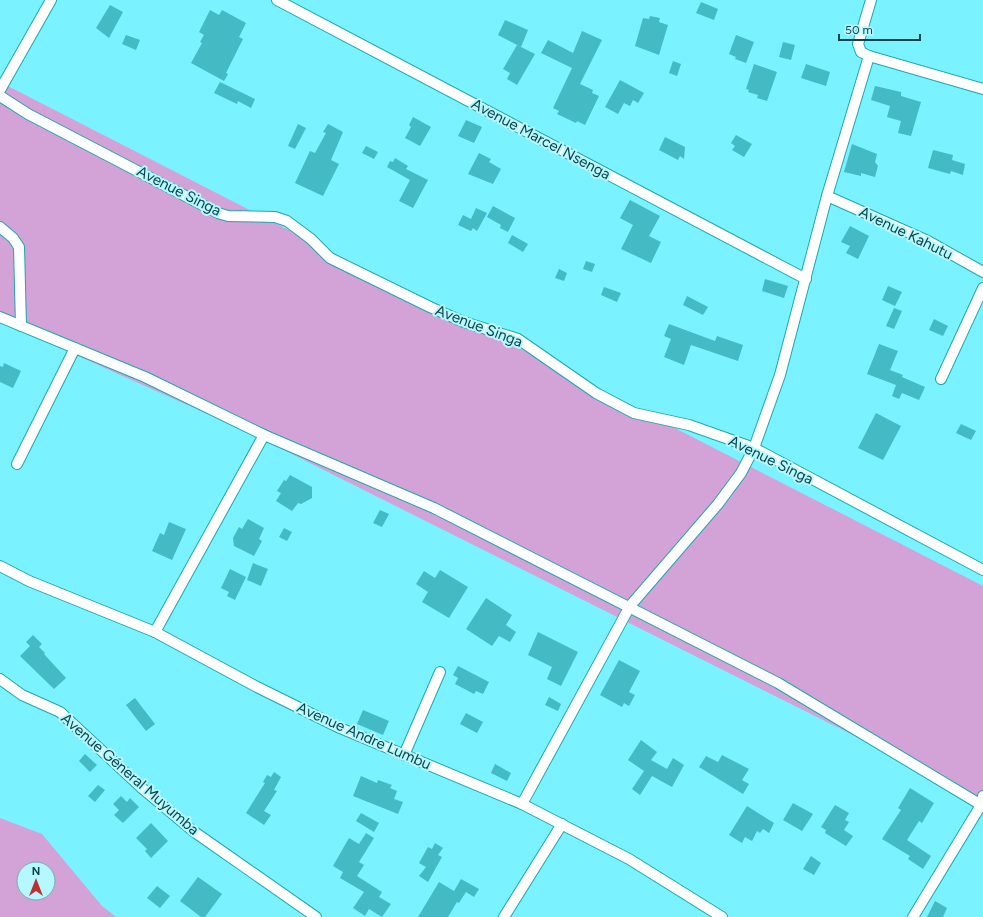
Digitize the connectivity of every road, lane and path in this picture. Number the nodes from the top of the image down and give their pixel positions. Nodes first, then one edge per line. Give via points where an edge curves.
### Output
1 (50, 0) edge
2 (277, 0) edge
3 (871, 0) edge
4 (869, 56) junction
5 (983, 89) edge
6 (0, 90) edge
7 (0, 96) edge
8 (828, 196) junction
9 (0, 227) edge
10 (983, 272) edge
11 (806, 278) junction
12 (983, 288) edge
13 (0, 317) edge
14 (21, 326) junction
15 (75, 348) junction
16 (941, 379) dead end
17 (264, 435) junction
18 (754, 448) junction
19 (17, 464) dead end
20 (0, 566) edge
21 (983, 570) edge
22 (630, 606) junction
23 (155, 632) junction
24 (440, 672) dead end
25 (0, 679) edge
26 (404, 755) junction
27 (982, 802) edge
28 (522, 804) junction
29 (562, 824) junction
30 (316, 917) edge
31 (504, 917) edge
32 (722, 917) edge
33 (913, 917) edge

1 - 6 street
2 - 11 street, Avenue Marcel Nsenga
3 - 4 street via 859,38 859,50
4 - 5 street
4 - 8 street
7 - 18 street, Avenue Singa via 28,114 218,213 228,216 275,217 287,221 311,239 330,258 464,322 518,339 596,394 634,413 689,424
8 - 10 street, Avenue Kahutu via 928,241
8 - 11 street
9 - 14 street via 19,247
11 - 18 street via 780,375
12 - 16 street
13 - 14 street
14 - 15 street
15 - 17 street via 145,377
15 - 19 street
17 - 22 street via 434,508
17 - 23 street
18 - 21 street, Avenue Singa
18 - 22 street via 741,473 718,504
20 - 23 street, Avenue Andre Lumbu via 29,581
22 - 27 street via 778,683
22 - 28 street
23 - 26 street, Avenue Andre Lumbu via 340,728
24 - 26 street
25 - 30 street, Avenue Géneral Muyumba via 22,695 60,712 125,773 193,831
26 - 28 street, Avenue Andre Lumbu
27 - 33 street
28 - 29 street, Avenue Andre Lumbu
29 - 31 street
29 - 32 street, Avenue Andre Lumbu via 629,859

